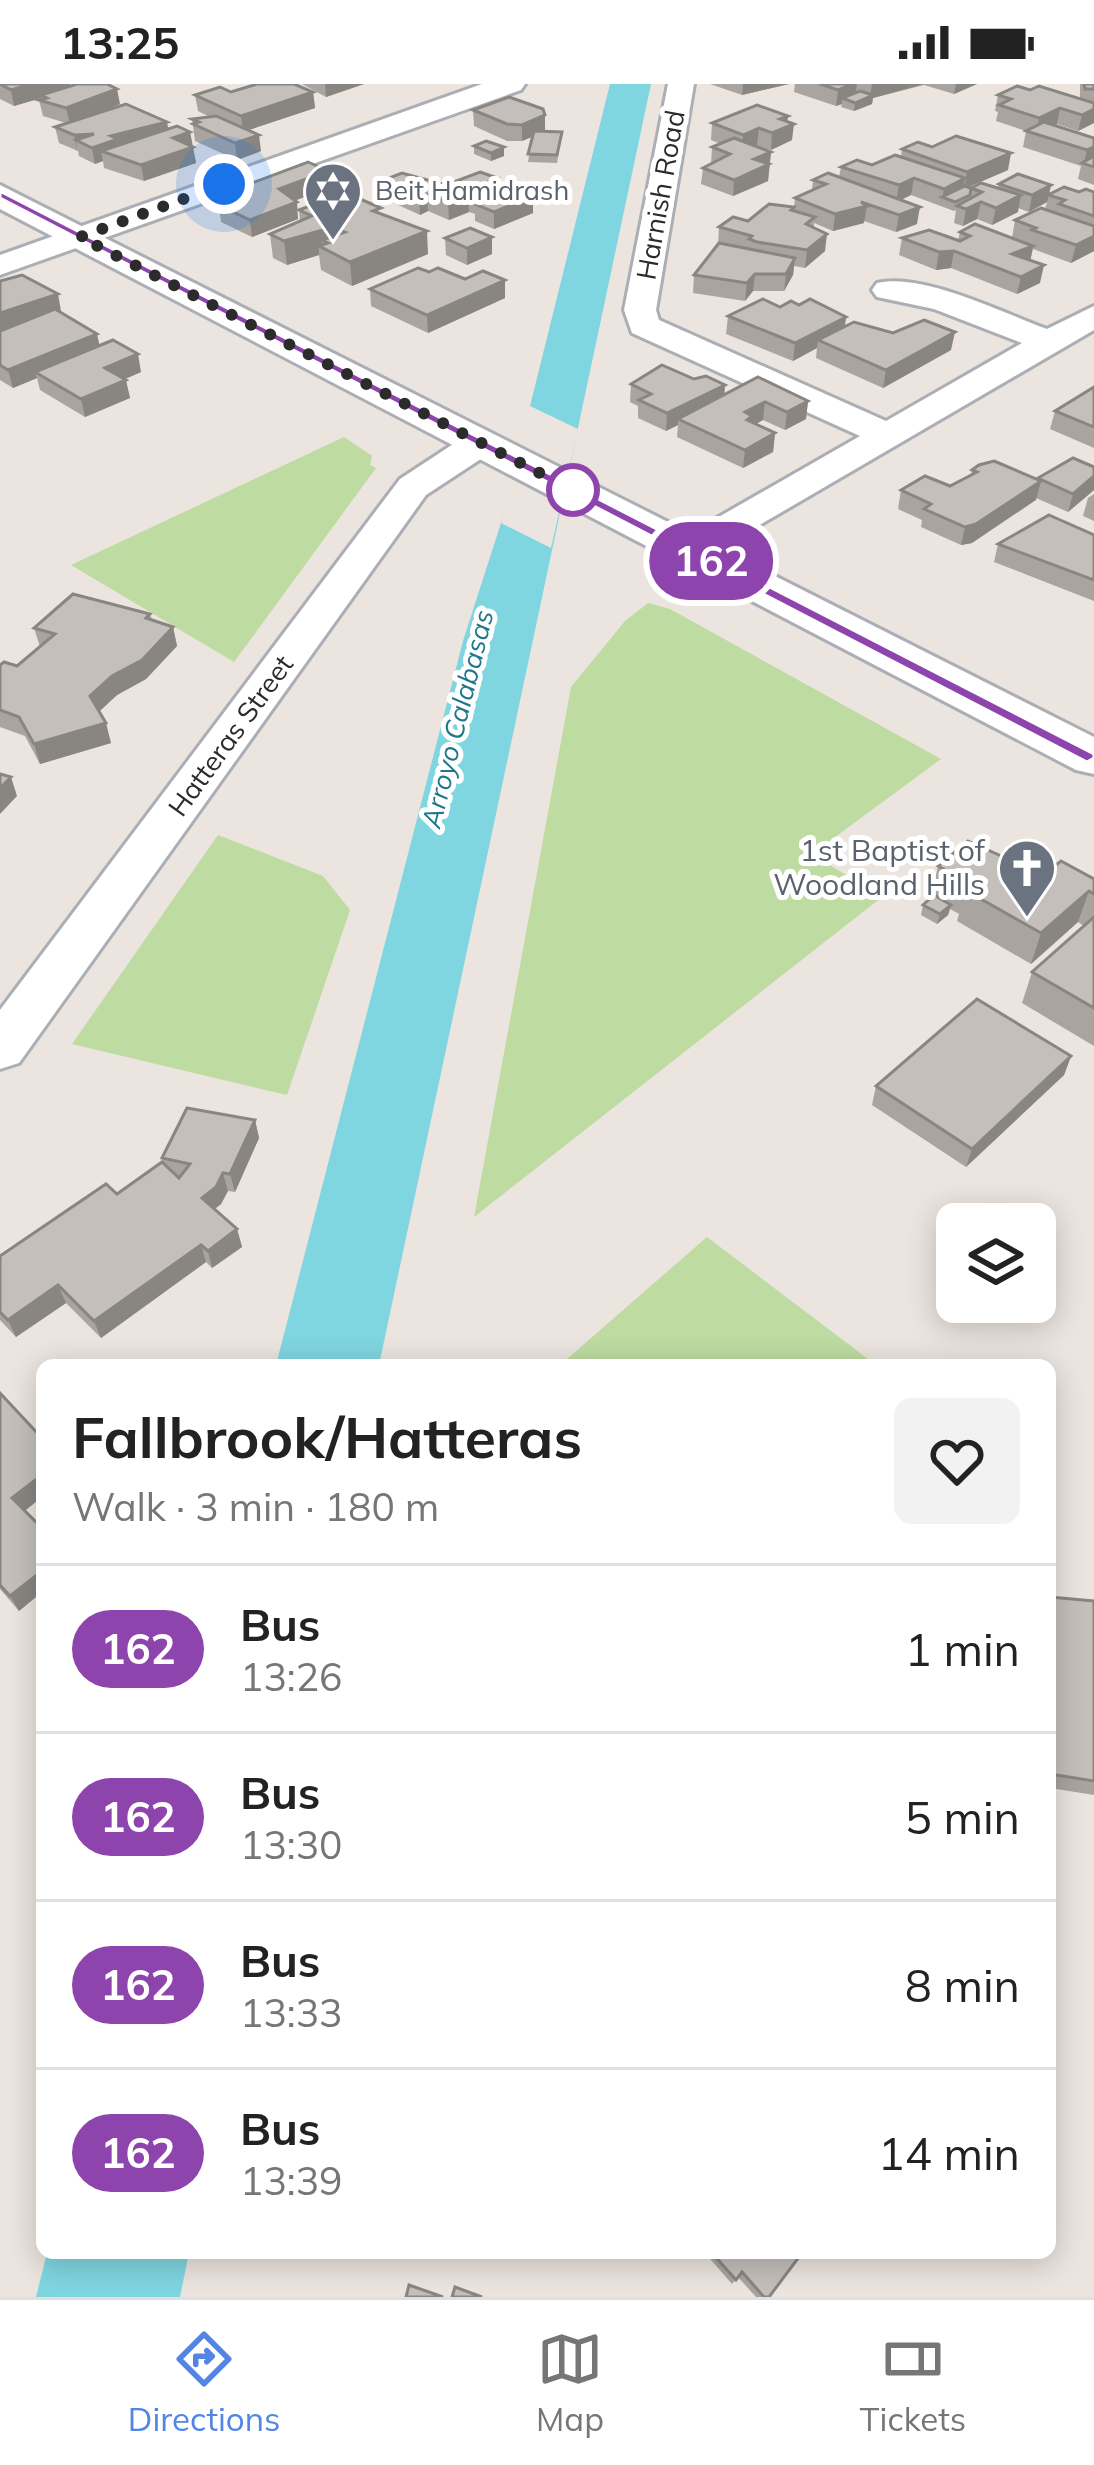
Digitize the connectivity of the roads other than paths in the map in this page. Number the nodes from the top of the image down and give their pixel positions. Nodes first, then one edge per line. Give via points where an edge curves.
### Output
1 (512, 84) edge
2 (681, 84) edge
3 (0, 195) edge
4 (80, 237) junction
5 (0, 266) edge
6 (888, 290) dead end
7 (1094, 316) edge
8 (1049, 342) junction
9 (888, 435) junction
10 (498, 451) junction
11 (689, 550) junction
12 (1094, 758) edge
13 (0, 1049) edge

1 - 4 street
2 - 9 street, Harnish Road via 640,310 644,326
3 - 4 main road
4 - 5 street
4 - 10 main road
6 - 8 street via 943,301
7 - 8 street
8 - 9 street
9 - 11 street
10 - 11 main road
10 - 13 street, Hatteras Street via 413,487
11 - 12 main road

